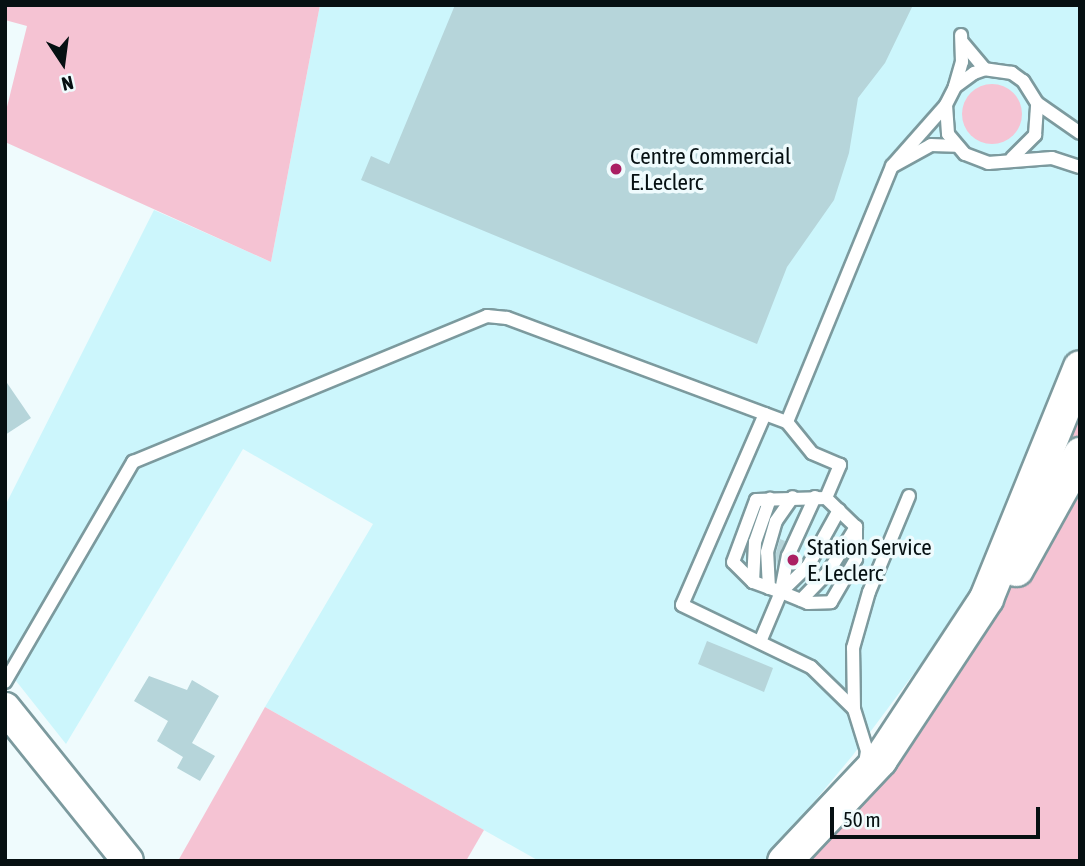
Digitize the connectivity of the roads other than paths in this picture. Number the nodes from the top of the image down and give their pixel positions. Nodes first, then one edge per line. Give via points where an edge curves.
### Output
1 (985, 69) junction
2 (955, 87) junction
3 (1037, 103) junction
4 (946, 105) junction
5 (1079, 132) edge
6 (956, 146) junction
7 (1012, 158) junction
8 (892, 166) junction
9 (1080, 167) edge
10 (1080, 367) edge
11 (765, 414) junction
12 (788, 422) junction
13 (1080, 442) edge
14 (1080, 454) edge
15 (1064, 487) junction
16 (909, 496) dead end
17 (793, 497) junction
18 (821, 497) junction
19 (770, 499) junction
20 (839, 510) junction
21 (856, 527) junction
22 (753, 582) junction
23 (775, 590) junction
24 (801, 600) junction
25 (760, 642) junction
26 (5, 681) edge
27 (5, 708) edge
28 (854, 709) junction
29 (888, 747) junction
30 (862, 779) junction
31 (128, 861) edge
32 (784, 861) edge

1 - 2 lane
1 - 2 lane via 965,50 961,35 962,62
1 - 3 lane via 1012,73 1023,80
2 - 4 lane
3 - 5 lane
3 - 7 lane via 1035,135
4 - 6 lane via 948,134
4 - 8 lane
6 - 7 lane via 988,163
6 - 8 lane via 931,145
7 - 9 lane via 1052,158
8 - 12 lane
10 - 29 main road via 986,598
11 - 12 lane
11 - 25 lane via 682,605
11 - 26 lane via 507,318 487,316 132,462
12 - 18 lane via 812,453 839,465
13 - 15 lane
14 - 15 main road
15 - 29 main road via 953,670
16 - 28 lane via 869,592 853,648
17 - 18 lane
17 - 19 lane
17 - 23 lane via 776,521 767,552
18 - 20 lane
18 - 23 lane
19 - 22 lane via 755,542
19 - 22 lane via 756,500 733,562
20 - 21 lane
20 - 23 lane via 808,566
21 - 24 lane via 829,572
21 - 24 lane via 856,559 831,602
22 - 23 lane
23 - 24 lane
23 - 25 lane
25 - 28 lane via 811,667
27 - 31 street
28 - 30 lane via 867,751
29 - 30 main road
30 - 32 main road

